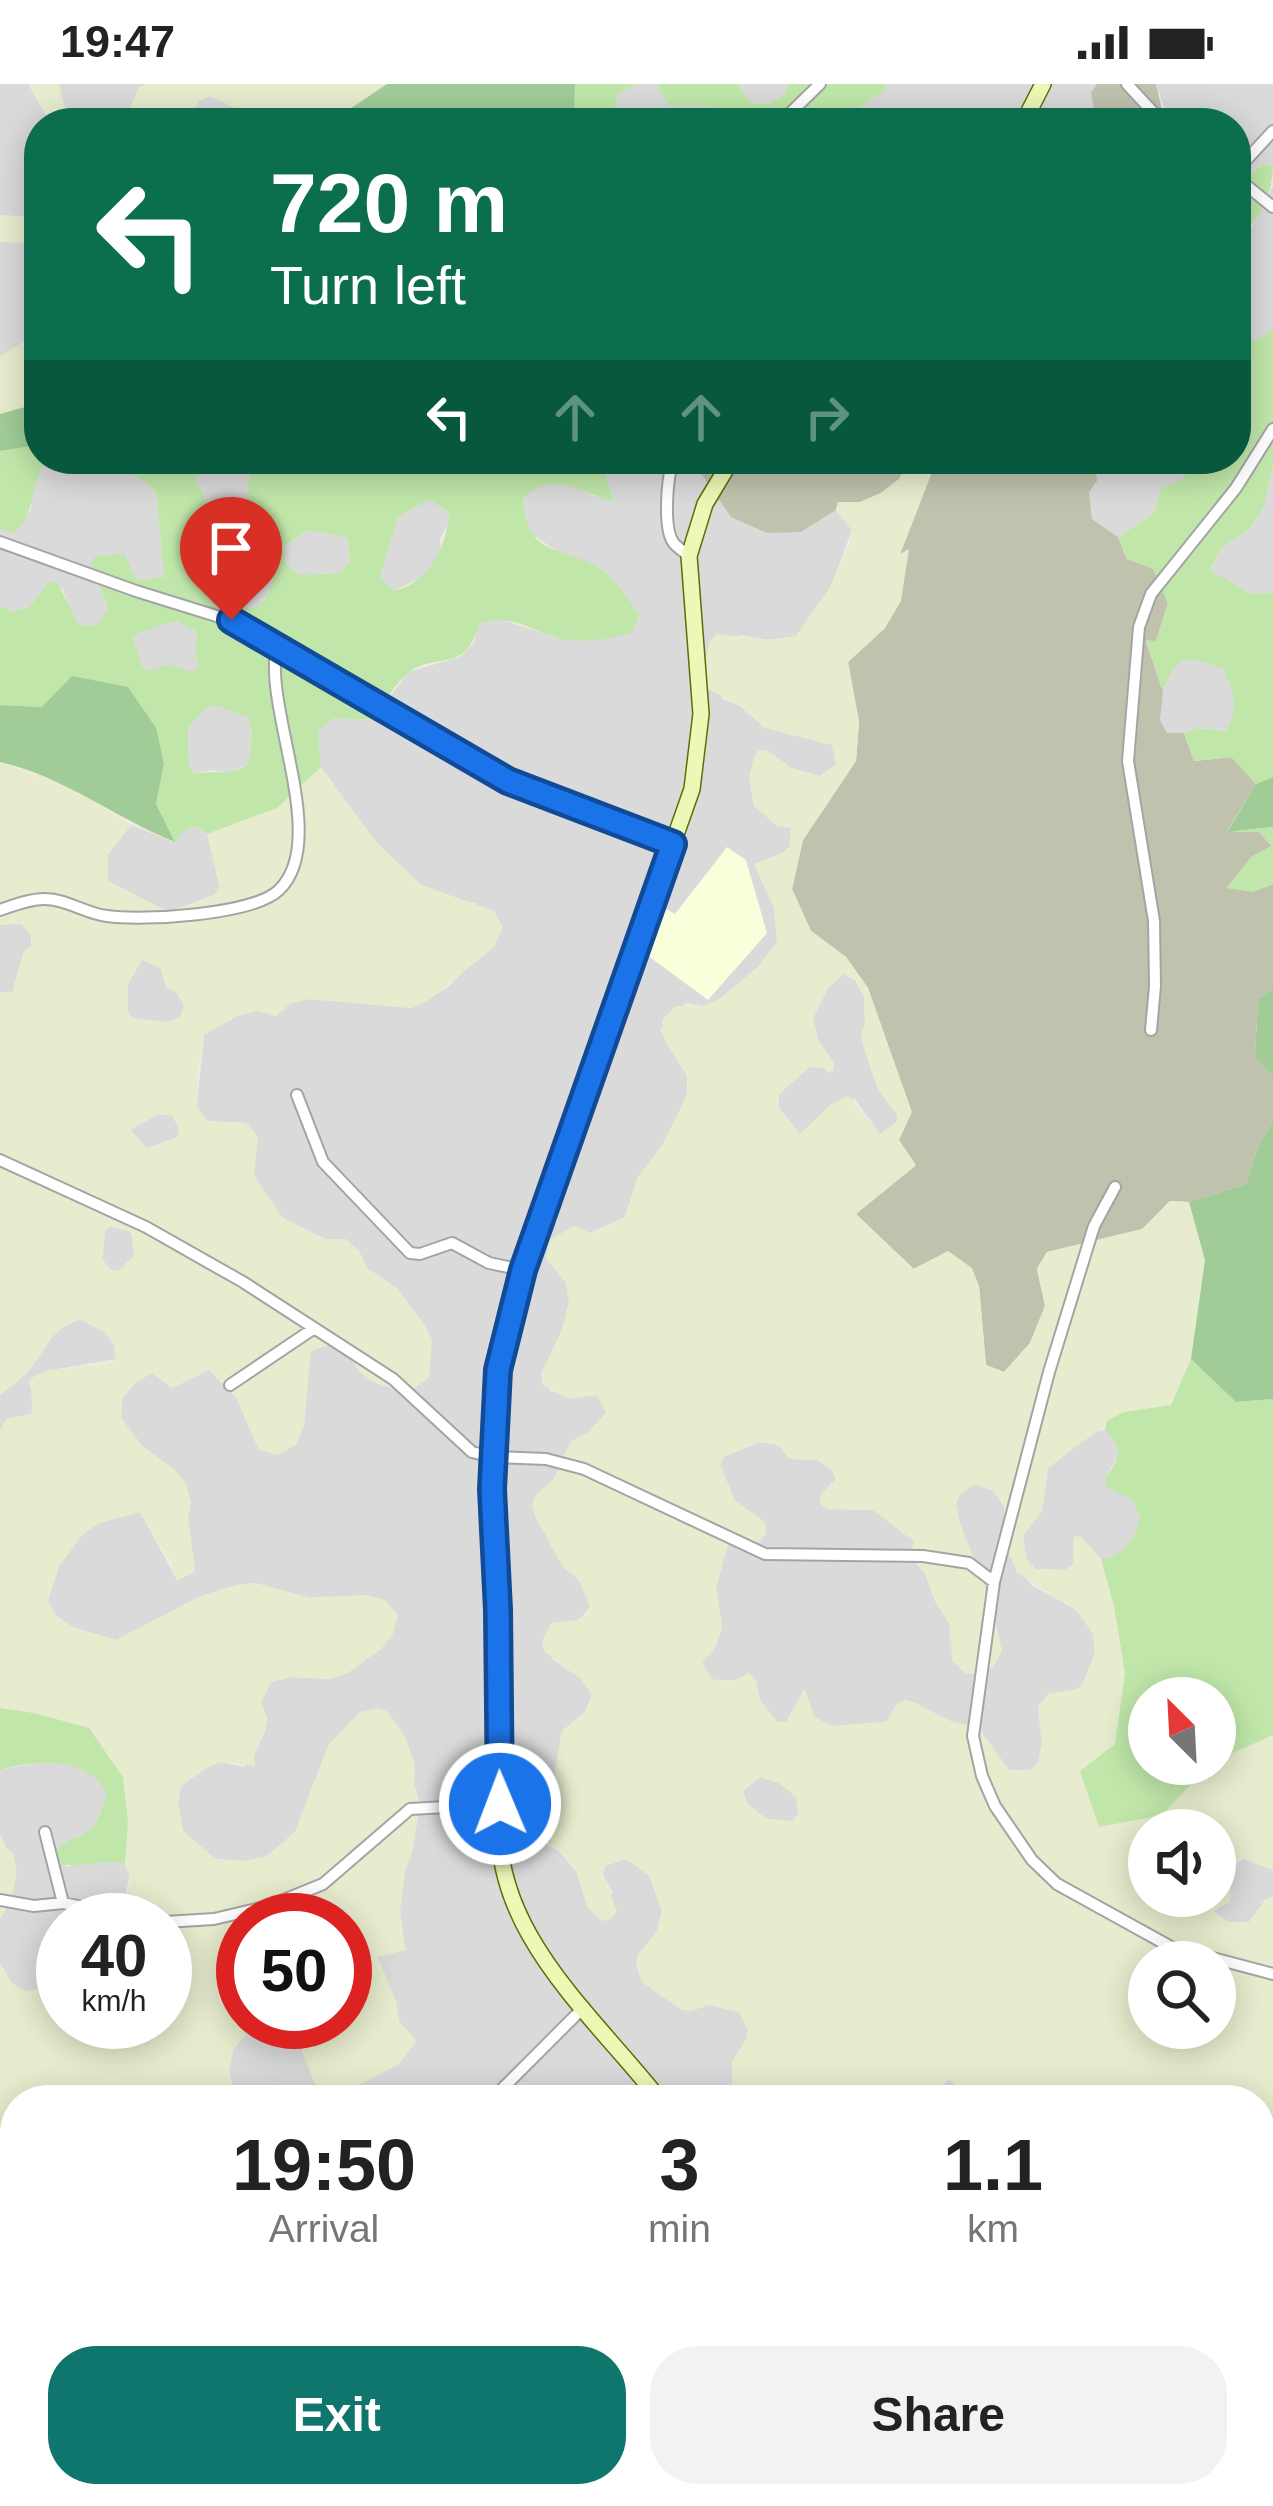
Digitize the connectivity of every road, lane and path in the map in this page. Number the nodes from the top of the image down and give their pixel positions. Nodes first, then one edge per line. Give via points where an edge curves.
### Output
1 (820, 84) edge
2 (1126, 84) edge
3 (795, 108) edge
4 (1149, 108) edge
5 (1273, 131) edge
6 (1251, 157) edge
7 (1273, 429) edge
8 (1251, 464) edge
9 (670, 474) edge
10 (722, 474) edge
11 (1245, 474) edge
12 (0, 542) edge
13 (689, 556) junction
14 (277, 646) junction
15 (673, 844) junction
16 (0, 910) edge
17 (1150, 1030) dead end
18 (297, 1095) dead end
19 (0, 1160) edge
20 (1115, 1187) dead end
21 (523, 1270) junction
22 (313, 1329) junction
23 (230, 1385) dead end
24 (492, 1457) junction
25 (994, 1582) junction
26 (500, 1804) junction
27 (45, 1832) dead end
28 (60, 1893) edge
29 (0, 1900) edge
30 (36, 1906) edge
31 (192, 1919) edge
32 (1273, 1974) edge
33 (584, 2007) junction
34 (506, 2085) edge
35 (648, 2085) edge

1 - 3 street
2 - 4 street
5 - 6 street
7 - 8 street
9 - 13 street via 669,529
10 - 13 main road
11 - 17 street via 1150,594 1139,628 1128,761 1154,921
12 - 14 street via 231,620
13 - 15 main road via 700,734
14 - 15 street via 508,781
14 - 16 street via 273,667 297,826 295,862 281,889 243,909 128,918 50,899
15 - 21 main road
18 - 21 street via 323,1162 410,1253 452,1243
19 - 22 street via 146,1227
20 - 25 street via 1094,1226 1049,1372
21 - 24 main road via 498,1370
22 - 23 street
22 - 24 street via 393,1379 466,1448
24 - 25 street via 546,1459 597,1474 765,1554 914,1555 969,1563
24 - 26 main road
25 - 32 street via 973,1736 987,1790 1013,1834 1066,1891 1156,1941
26 - 31 street via 410,1810 323,1884 243,1912
26 - 33 main road via 499,1853 518,1916
27 - 28 street
29 - 30 street
33 - 34 street
33 - 35 main road

